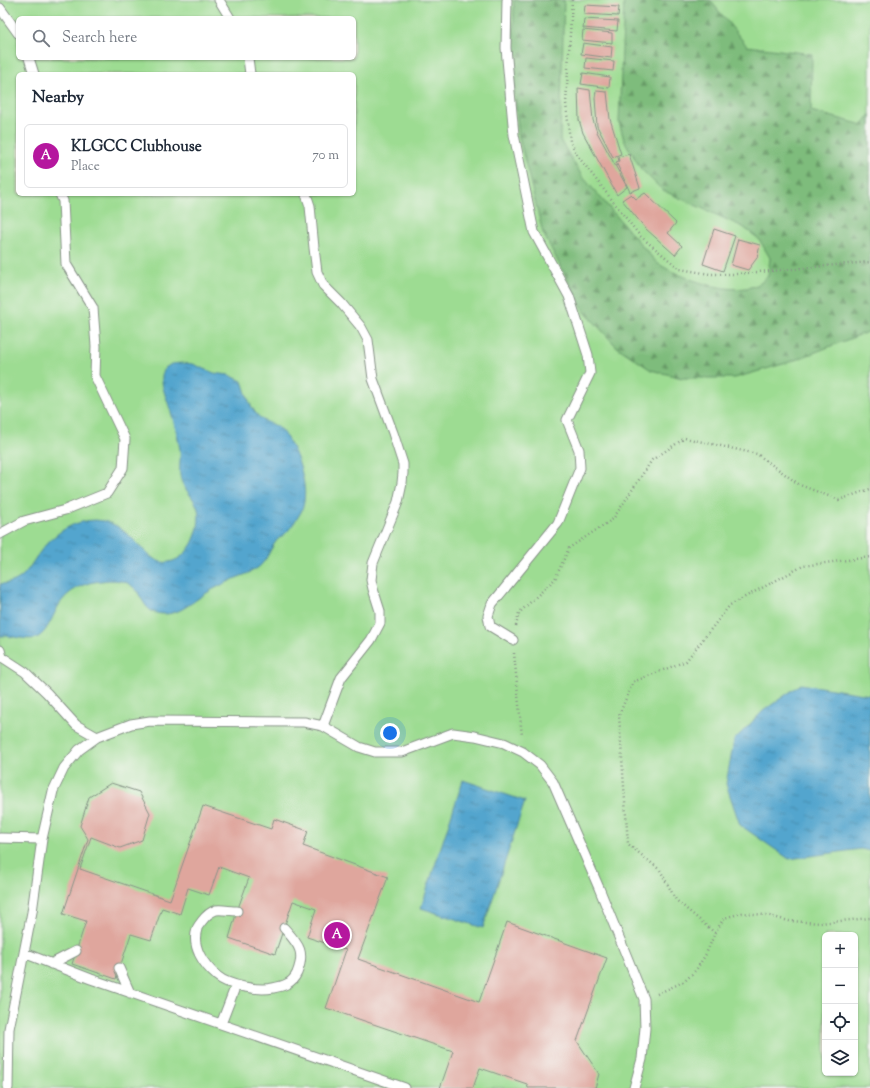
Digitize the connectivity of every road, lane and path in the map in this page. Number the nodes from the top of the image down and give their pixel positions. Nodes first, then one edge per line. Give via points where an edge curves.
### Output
1 (219, 0) edge
2 (507, 0) edge
3 (572, 0) edge
4 (0, 8) edge
5 (229, 16) edge
6 (16, 30) edge
7 (30, 60) edge
8 (248, 60) edge
9 (33, 72) edge
10 (250, 72) edge
11 (61, 196) edge
12 (307, 196) edge
13 (870, 262) edge
14 (870, 489) edge
15 (0, 534) edge
16 (870, 557) edge
17 (513, 640) junction
18 (0, 650) edge
19 (323, 726) junction
20 (97, 737) junction
21 (523, 752) junction
22 (0, 838) edge
23 (42, 840) junction
24 (237, 911) dead end
25 (870, 918) edge
26 (284, 928) dead end
27 (715, 933) junction
28 (76, 951) dead end
29 (24, 953) junction
30 (51, 964) junction
31 (120, 968) dead end
32 (236, 985) junction
33 (130, 993) junction
34 (644, 999) junction
35 (221, 1024) junction
36 (8, 1088) edge
37 (405, 1088) edge
38 (634, 1088) edge

1 - 5 lane
2 - 17 lane via 506,48 514,135 534,232 568,296 588,354 590,373 568,420 579,450 580,468 558,523 492,604 488,616 490,626
3 - 13 path via 566,103 570,141 577,155 640,236 680,269 710,274
4 - 6 lane
7 - 9 lane
8 - 10 lane
11 - 15 lane via 66,264 93,308 95,376 125,439 123,468 107,494 65,510 24,521
12 - 19 lane via 317,272 323,285 361,327 368,340 373,379 403,464 398,502 373,563 373,589 380,611 380,623 371,640 341,678
14 - 17 path via 839,500 800,485 757,454 685,438 652,460 613,519 569,548 555,579 520,613
16 - 27 path via 803,566 730,605 686,661 633,682 619,715 628,844 660,870 676,900
17 - 21 path
18 - 20 lane via 2,657 25,672 76,724
19 - 20 lane via 304,722 150,720
19 - 21 lane via 359,747 375,752 402,752 453,733 504,743
20 - 23 lane via 79,750 64,768 53,791
21 - 34 lane via 540,765 553,782
22 - 23 lane
23 - 29 lane
24 - 32 lane via 216,910 210,913 197,929 196,945 200,957 218,977
25 - 27 path via 820,923 789,921 766,914 742,913 724,918
26 - 32 lane via 300,949 301,962 296,976 286,986 268,989 253,990
27 - 34 path via 696,970 684,981 663,993
28 - 30 lane
29 - 30 lane
29 - 36 lane via 9,1029
30 - 33 lane
31 - 33 lane
32 - 35 lane
33 - 35 lane
34 - 38 lane via 642,1059
35 - 37 lane

